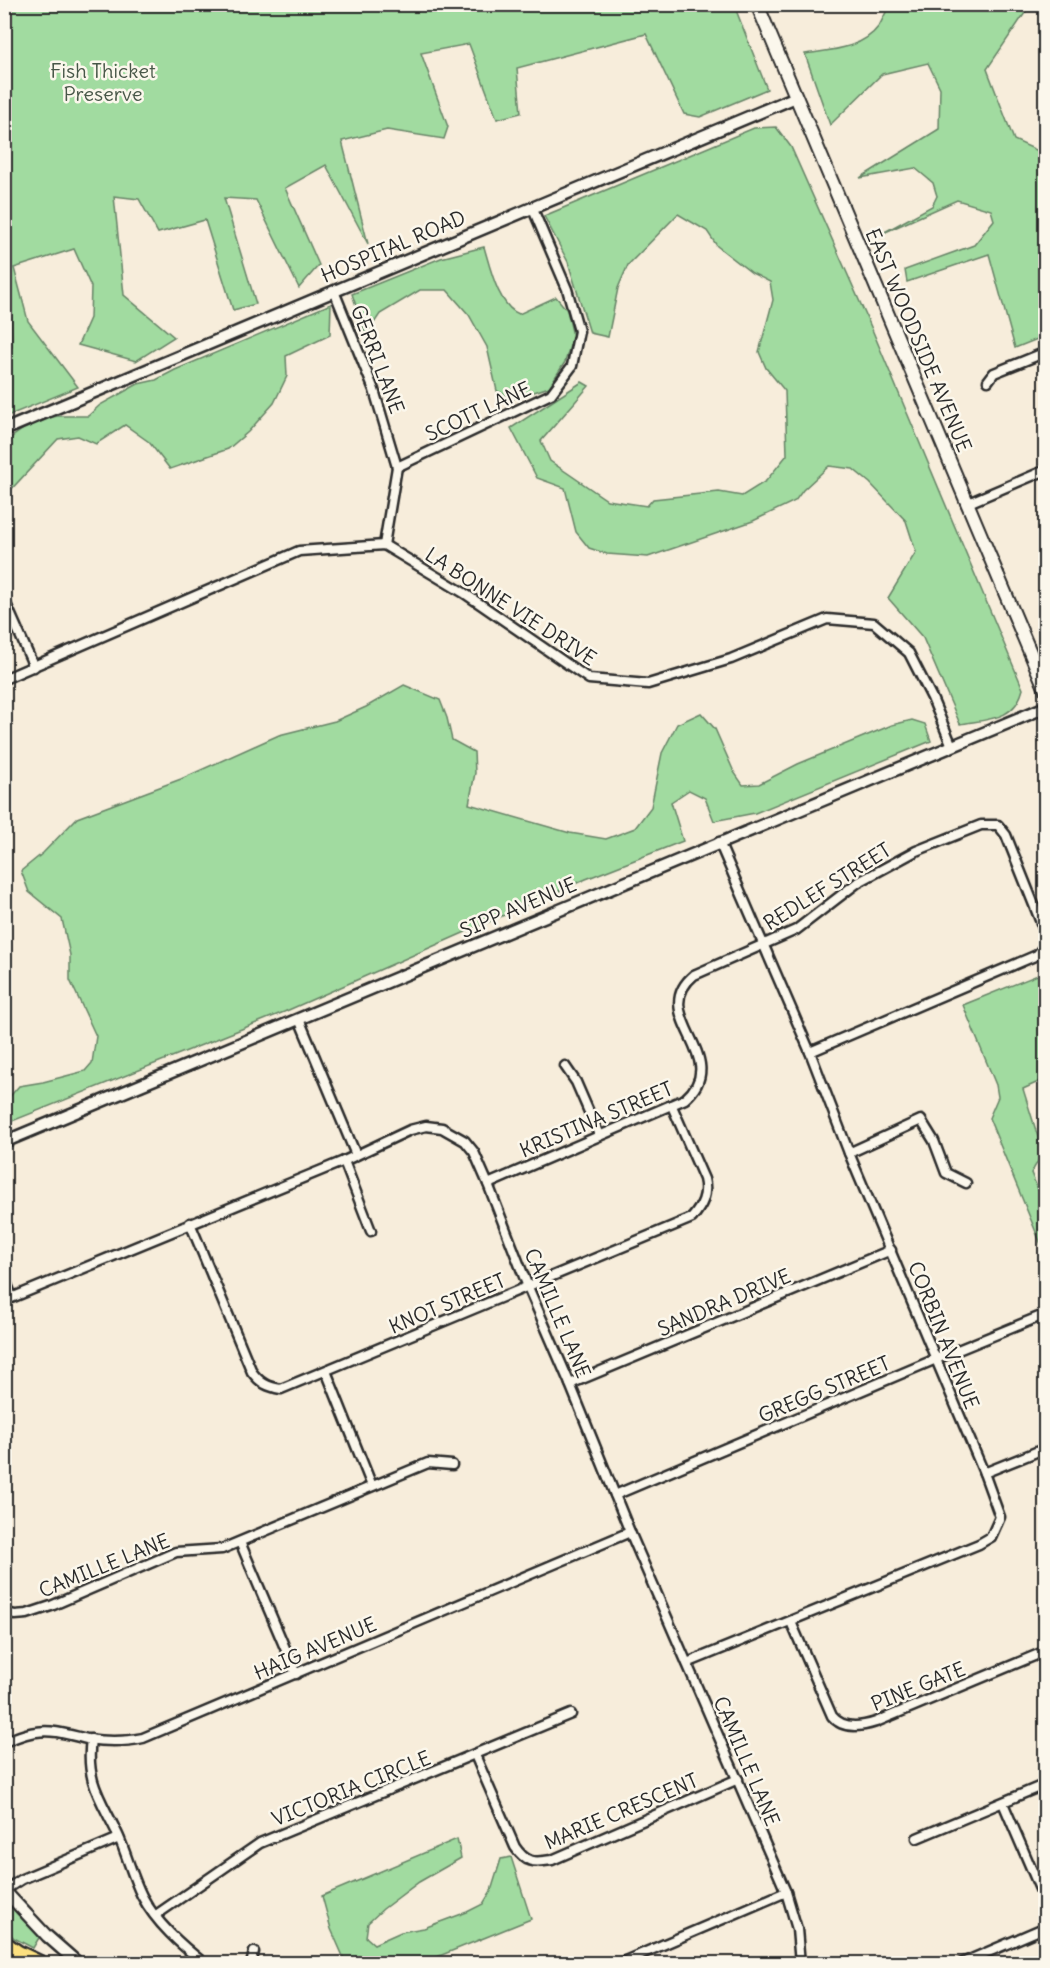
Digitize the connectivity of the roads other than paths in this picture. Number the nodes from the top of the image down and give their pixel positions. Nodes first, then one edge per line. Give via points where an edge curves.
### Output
1 (757, 4) edge
2 (796, 97) junction
3 (532, 207) junction
4 (334, 291) junction
5 (1046, 351) edge
6 (988, 381) dead end
7 (4, 430) edge
8 (397, 467) junction
9 (1046, 470) edge
10 (966, 504) junction
11 (384, 545) junction
12 (4, 599) edge
13 (34, 667) junction
14 (5, 676) edge
15 (1046, 690) edge
16 (1046, 707) edge
17 (952, 746) junction
18 (719, 843) junction
19 (1046, 935) edge
20 (1046, 944) edge
21 (764, 945) junction
22 (299, 1019) junction
23 (810, 1052) junction
24 (565, 1065) dead end
25 (672, 1106) junction
26 (599, 1135) junction
27 (4, 1142) edge
28 (849, 1153) junction
29 (356, 1155) junction
30 (344, 1161) junction
31 (966, 1183) dead end
32 (488, 1184) junction
33 (190, 1223) junction
34 (371, 1231) dead end
35 (891, 1250) junction
36 (4, 1277) edge
37 (528, 1287) junction
38 (8, 1299) edge
39 (1046, 1314) edge
40 (936, 1359) junction
41 (326, 1371) junction
42 (570, 1384) junction
43 (1046, 1448) edge
44 (452, 1465) dead end
45 (984, 1473) junction
46 (372, 1486) junction
47 (615, 1495) junction
48 (630, 1532) junction
49 (240, 1542) junction
50 (4, 1612) edge
51 (790, 1622) junction
52 (1046, 1651) edge
53 (687, 1663) junction
54 (296, 1674) junction
55 (571, 1714) dead end
56 (91, 1739) junction
57 (4, 1742) edge
58 (475, 1755) junction
59 (738, 1779) junction
60 (1046, 1784) edge
61 (1003, 1803) junction
62 (119, 1838) junction
63 (917, 1838) dead end
64 (5, 1890) edge
65 (786, 1892) junction
66 (1046, 1903) edge
67 (156, 1916) junction
68 (1046, 1927) edge
69 (4, 1944) edge
70 (254, 1952) dead end
71 (40, 1964) edge
72 (79, 1964) edge
73 (205, 1964) edge
74 (252, 1964) edge
75 (618, 1964) edge
76 (800, 1964) edge
77 (960, 1964) edge

1 - 2 main road, EAST WOODSIDE AVENUE
2 - 3 street, HOSPITAL ROAD
2 - 10 main road, EAST WOODSIDE AVENUE
3 - 4 street, HOSPITAL ROAD
3 - 8 street, SCOTT LANE via 567,289 579,331 572,366 552,394
4 - 7 street, HOSPITAL ROAD
4 - 8 street, GERRI LANE via 374,390
5 - 6 street via 994,373
8 - 11 street, GERRI LANE
9 - 10 street
10 - 15 main road, EAST WOODSIDE AVENUE
11 - 13 street via 299,550
11 - 17 street, LA BONNE VIE DRIVE via 464,593 589,679 648,684 733,659 827,620 874,623 909,653
12 - 13 street
13 - 14 street
16 - 17 street, SIPP AVENUE
17 - 18 street, SIPP AVENUE
18 - 21 street, CORBIN AVENUE
18 - 22 street, SIPP AVENUE
19 - 21 street, REDLEF STREET via 1006,836 998,825 991,824 947,838 882,869 857,883 796,930
20 - 23 street via 1037,955
21 - 23 street, CORBIN AVENUE
21 - 25 street, KRISTINA STREET via 694,975 678,995 699,1057 700,1079 695,1090
22 - 27 street, SIPP AVENUE
22 - 29 street
23 - 28 street, CORBIN AVENUE
24 - 26 street
25 - 26 street, KRISTINA STREET
25 - 37 street, KNOT STREET via 706,1188 705,1198 692,1218
26 - 32 street, KRISTINA STREET
28 - 31 street via 921,1120 934,1140 946,1173
28 - 35 street, CORBIN AVENUE
29 - 30 street, CAMILLE LANE
29 - 32 street, CAMILLE LANE via 410,1130 442,1128 465,1141
30 - 33 street, CAMILLE LANE
30 - 34 street
32 - 37 street, CAMILLE LANE
33 - 38 street, CAMILLE LANE
33 - 41 street, KNOT STREET via 258,1380 281,1389
35 - 40 street, CORBIN AVENUE
35 - 42 street, SANDRA DRIVE
36 - 38 street
37 - 41 street, KNOT STREET
37 - 42 street, CAMILLE LANE
39 - 40 street, GREGG STREET
40 - 45 street, CORBIN AVENUE
40 - 47 street, GREGG STREET
41 - 46 street
42 - 47 street, CAMILLE LANE
43 - 45 street
44 - 46 street, CAMILLE LANE via 428,1463
45 - 51 street, CORBIN AVENUE via 999,1517 991,1537
46 - 49 street, CAMILLE LANE
47 - 48 street, CAMILLE LANE
48 - 53 street, CAMILLE LANE
48 - 54 street, HAIG AVENUE
49 - 50 street, CAMILLE LANE via 222,1549 176,1552 51,1606 27,1614
49 - 54 street
51 - 52 street, PINE GATE via 832,1716 838,1723 855,1727 876,1722
51 - 53 street, CORBIN AVENUE
53 - 59 street, CAMILLE LANE
54 - 56 street, HAIG AVENUE via 144,1738 124,1742
55 - 58 street, VICTORIA CIRCLE
56 - 57 street, HAIG AVENUE via 37,1732
56 - 62 street via 88,1758 92,1777
58 - 59 street, MARIE CRESCENT via 515,1847 523,1859 537,1862 552,1860
58 - 67 street, VICTORIA CIRCLE via 260,1843
59 - 65 street, CAMILLE LANE
60 - 61 street
61 - 63 street
61 - 66 street
62 - 64 street
62 - 67 street via 142,1896
64 - 72 street
65 - 75 street
65 - 76 street, CAMILLE LANE via 797,1929
67 - 73 street
68 - 77 street
69 - 71 highway
70 - 74 street

